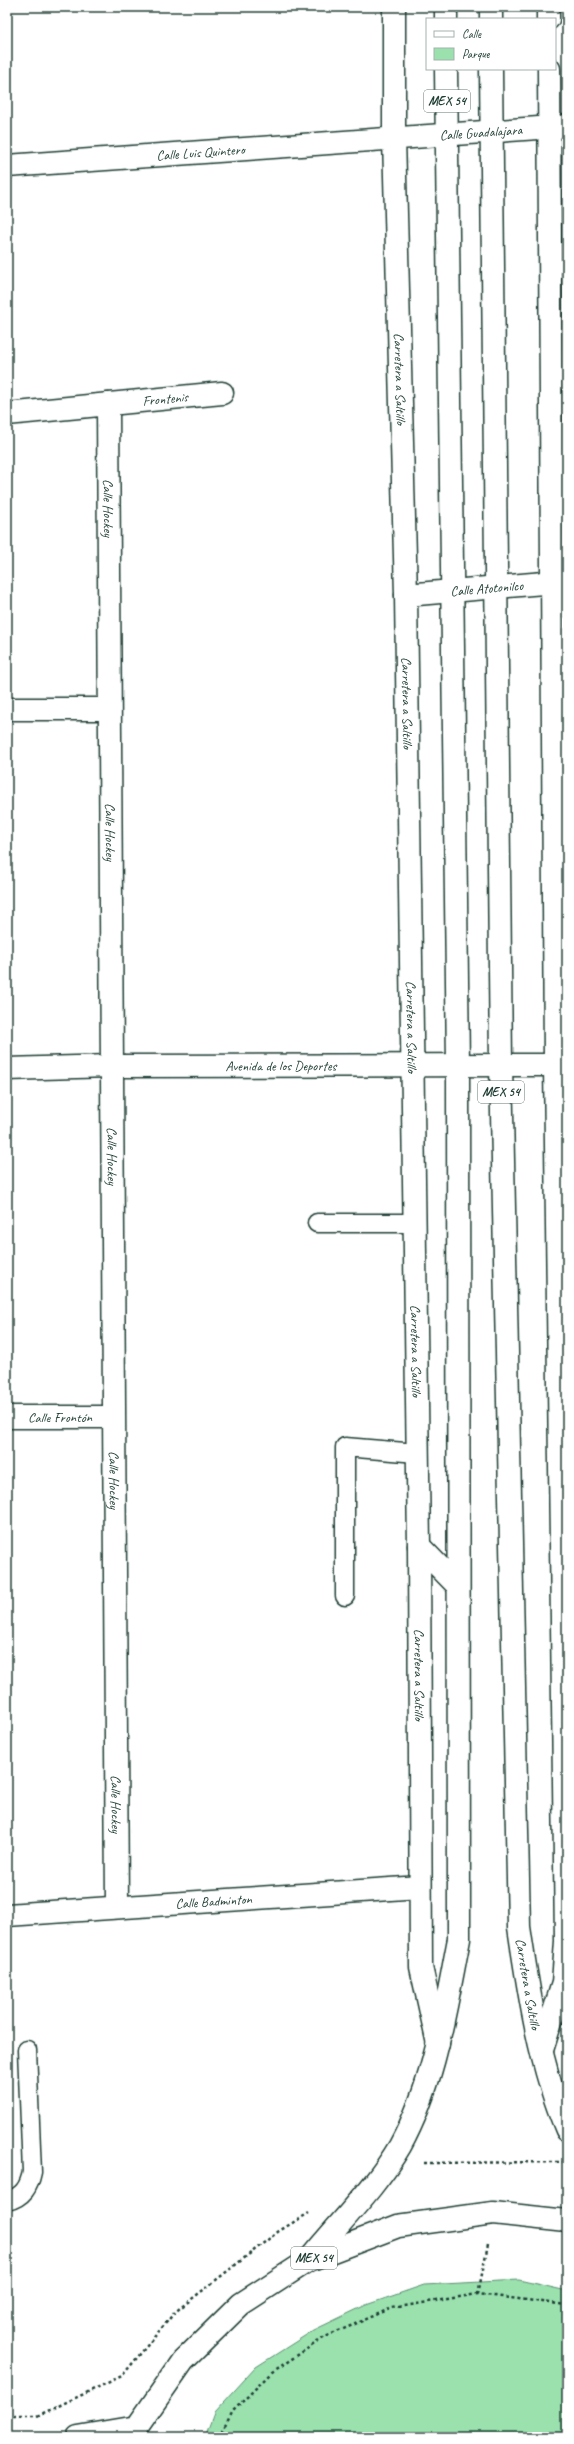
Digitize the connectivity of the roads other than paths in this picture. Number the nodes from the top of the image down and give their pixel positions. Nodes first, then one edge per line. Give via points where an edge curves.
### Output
1 (394, 7) edge
2 (446, 7) edge
3 (491, 7) edge
4 (548, 7) edge
5 (446, 18) edge
6 (491, 18) edge
7 (548, 18) edge
8 (446, 70) edge
9 (491, 70) edge
10 (549, 70) edge
11 (558, 127) edge
12 (492, 131) junction
13 (447, 134) junction
14 (394, 138) junction
15 (7, 166) edge
16 (222, 393) dead end
17 (108, 404) junction
18 (7, 414) edge
19 (560, 581) edge
20 (497, 587) junction
21 (453, 591) junction
22 (406, 595) junction
23 (7, 709) edge
24 (108, 709) junction
25 (561, 736) edge
26 (561, 885) edge
27 (458, 1065) junction
28 (501, 1065) junction
29 (555, 1065) junction
30 (111, 1066) junction
31 (411, 1066) junction
32 (7, 1069) edge
33 (562, 1206) edge
34 (317, 1223) dead end
35 (414, 1223) junction
36 (563, 1334) edge
37 (563, 1403) edge
38 (7, 1417) edge
39 (113, 1417) junction
40 (417, 1453) junction
41 (419, 1546) junction
42 (458, 1586) junction
43 (344, 1596) dead end
44 (420, 1887) junction
45 (117, 1907) junction
46 (7, 1915) edge
47 (565, 1982) edge
48 (438, 2044) junction
49 (27, 2050) dead end
50 (542, 2050) junction
51 (567, 2130) edge
52 (7, 2201) edge
53 (567, 2221) edge
54 (309, 2260) junction
55 (135, 2432) edge
56 (78, 2437) edge

1 - 14 street, Carretera a Saltillo
2 - 5 street
3 - 6 street
4 - 7 street
8 - 13 street, Carretera a Saltillo / MEX 54
9 - 12 street, Carretera a Saltillo / MEX 54
10 - 11 street, Carretera a Saltillo
11 - 12 street, Calle Guadalajara
11 - 19 street, Carretera a Saltillo
12 - 13 street, Calle Guadalajara
12 - 20 street, Carretera a Saltillo / MEX 54
13 - 14 street, Calle Guadalajara
13 - 21 street, Carretera a Saltillo / MEX 54
14 - 15 street, Calle Luis Quintero
14 - 22 street, Carretera a Saltillo
16 - 17 street, Frontenis
17 - 18 street, Frontenis
17 - 24 street, Calle Hockey
19 - 20 street, Calle Atotonilco
19 - 25 street, Carretera a Saltillo
20 - 21 street, Calle Atotonilco
20 - 28 street, Carretera a Saltillo / MEX 54
21 - 22 street, Calle Atotonilco
21 - 27 street, Carretera a Saltillo / MEX 54
22 - 31 street, Carretera a Saltillo
23 - 24 street
24 - 30 street, Calle Hockey
25 - 26 street, Carretera a Saltillo
26 - 29 street, Carretera a Saltillo
27 - 28 street, Avenida de los Deportes
27 - 31 street, Avenida de los Deportes
27 - 42 street, Carretera a Saltillo / MEX 54
28 - 29 street, Avenida de los Deportes
28 - 50 street, Carretera a Saltillo / MEX 54 via 519,1927
29 - 33 street, Carretera a Saltillo
30 - 31 street, Avenida de los Deportes
30 - 32 street, Avenida de los Deportes
30 - 39 street, Calle Hockey
31 - 35 street, Carretera a Saltillo
33 - 36 street, Carretera a Saltillo
34 - 35 lane
35 - 40 street, Carretera a Saltillo
36 - 37 street, Carretera a Saltillo
37 - 47 street, Carretera a Saltillo
38 - 39 street, Calle Frontón
39 - 45 street, Calle Hockey
40 - 41 street, Carretera a Saltillo
40 - 43 lane via 345,1447
41 - 42 street
41 - 44 street, Carretera a Saltillo
42 - 48 street, Carretera a Saltillo / MEX 54 via 458,1939
44 - 45 street, Calle Badminton
44 - 48 street, Carretera a Saltillo via 421,1967
45 - 46 street, Calle Badminton
47 - 50 street, Carretera a Saltillo
48 - 54 street, Carretera a Saltillo / MEX 54 via 429,2080 399,2146 374,2182
49 - 52 lane via 32,2172 29,2186 21,2196
50 - 51 street, Carretera a Saltillo / MEX 54 via 550,2086
53 - 54 street, MEX 54 via 493,2213 398,2226
54 - 55 street, MEX 54 via 241,2304 183,2361
55 - 56 street

